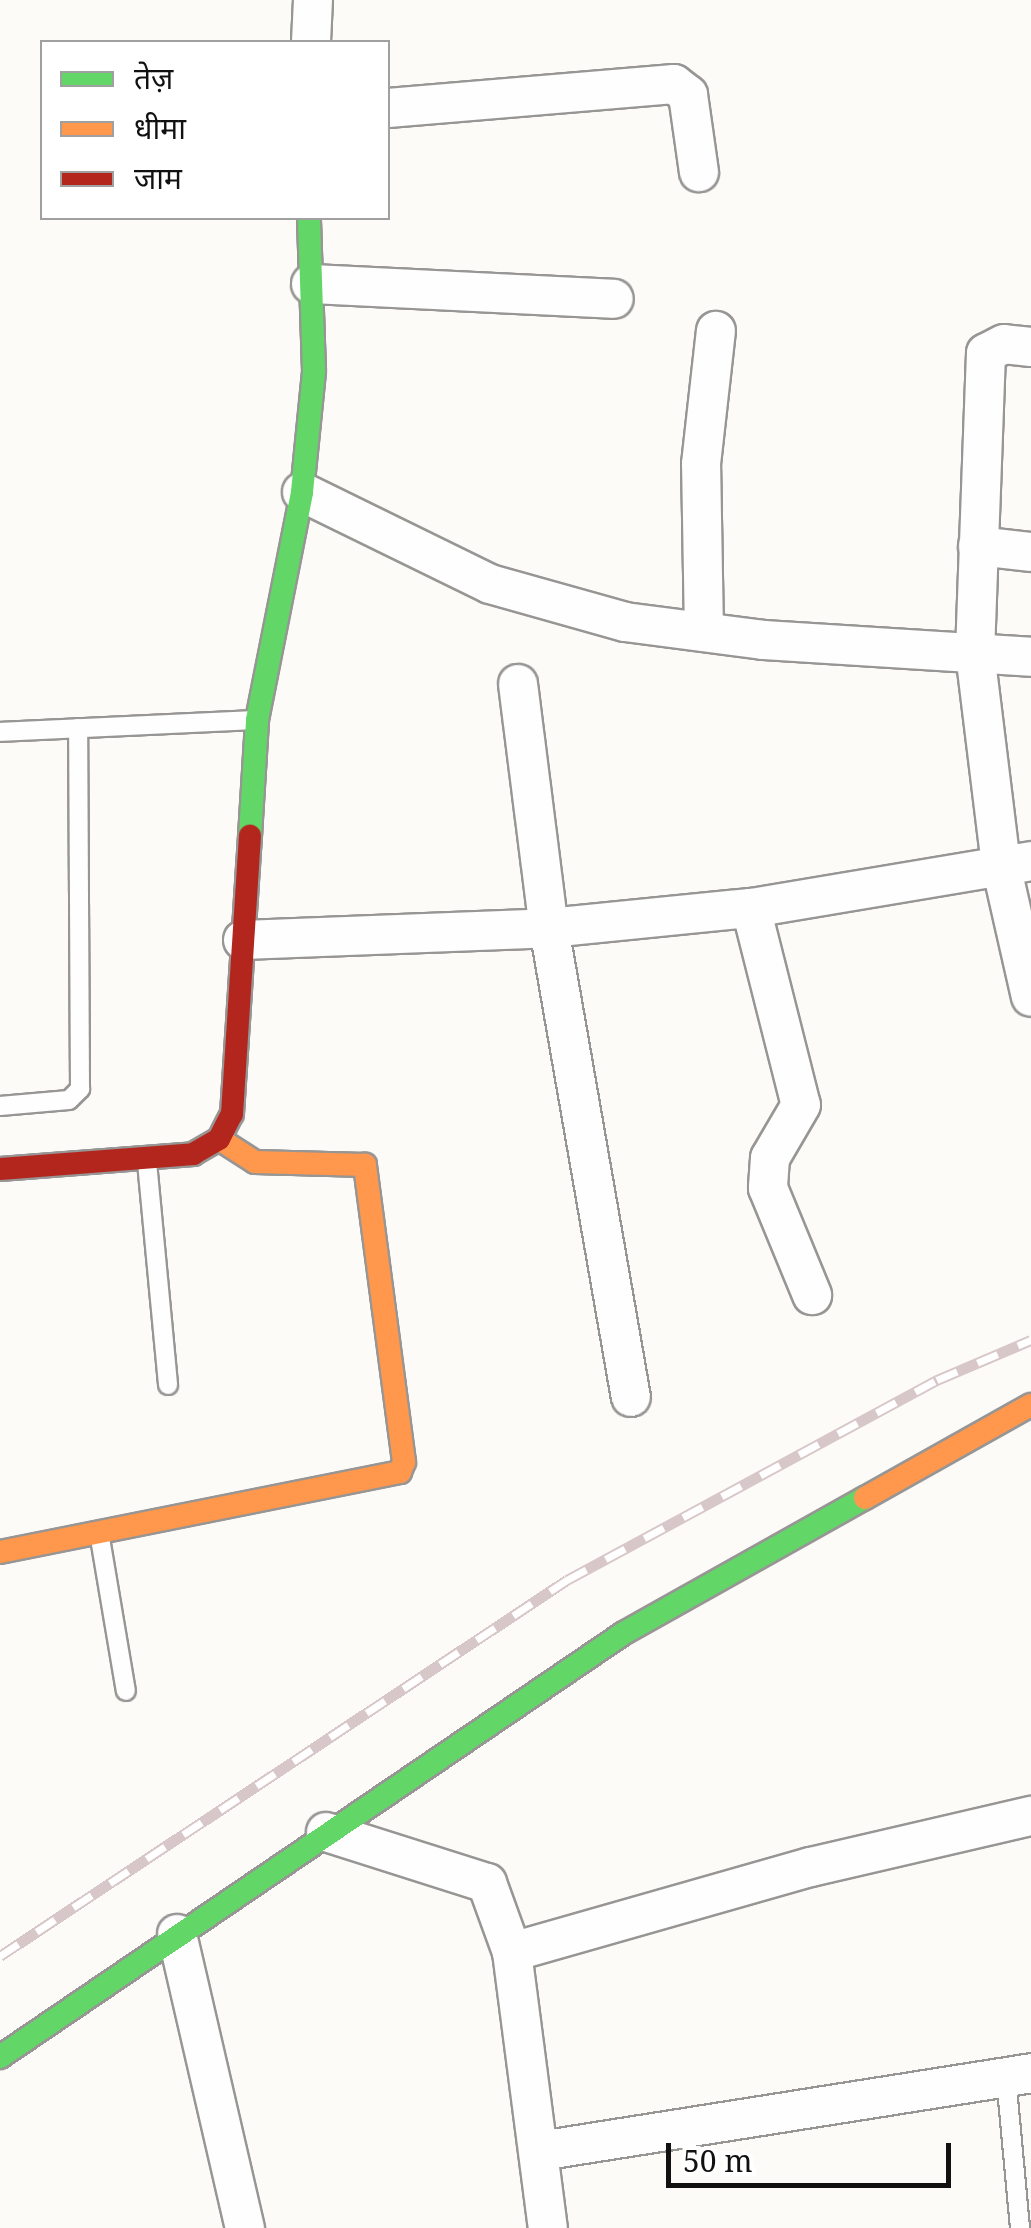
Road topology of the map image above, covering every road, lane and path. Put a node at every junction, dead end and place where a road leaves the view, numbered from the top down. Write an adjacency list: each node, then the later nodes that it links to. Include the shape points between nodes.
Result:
1 (314, 0): 2 (street)
2 (311, 40)
3 (390, 108): 4 (street, via 674,84 688,94)
4 (699, 172)
5 (309, 220): 6 (street)
6 (310, 284): 7 (street); 10 (street, via 314,372)
7 (614, 300)
8 (716, 331): 13 (street, via 701,464)
9 (1031, 347): 11 (street, via 1004,344 986,353)
10 (302, 492): 13 (street, via 490,584 626,622); 17 (street)
11 (978, 546): 12 (street); 14 (street)
12 (1031, 552)
13 (704, 632): 14 (street)
14 (975, 653): 15 (street); 20 (street)
15 (1031, 658)
16 (518, 684): 22 (street)
17 (257, 720): 18 (lane); 23 (street)
18 (78, 728): 19 (lane); 25 (lane, via 80,1089 69,1100)
19 (0, 732)
20 (1016, 863): 21 (street); 24 (street)
21 (751, 908): 22 (street); 29 (street, via 800,1105 770,1158 768,1188)
22 (549, 928): 23 (street); 31 (street)
23 (243, 940): 26 (street, via 232,1114)
24 (1031, 997)
25 (0, 1106)
26 (219, 1139): 27 (street, via 194,1154); 33 (street, via 255,1162 365,1165 404,1462 392,1478)
27 (147, 1158): 28 (street); 30 (lane)
28 (0, 1169)
29 (812, 1295)
30 (168, 1385)
31 (631, 1397)
32 (1031, 1405): 37 (street, via 624,1633)
33 (100, 1534): 34 (street); 35 (lane)
34 (0, 1552)
35 (126, 1691)
36 (1031, 1816): 39 (street, via 811,1867)
37 (326, 1832): 38 (street); 39 (street, via 487,1883)
38 (177, 1934): 40 (street); 43 (street)
39 (512, 1952): 42 (street)
40 (0, 2057)
41 (1018, 2075): 42 (street); 45 (lane)
42 (540, 2151): 44 (street)
43 (244, 2228)
44 (548, 2228)
45 (1020, 2228)

